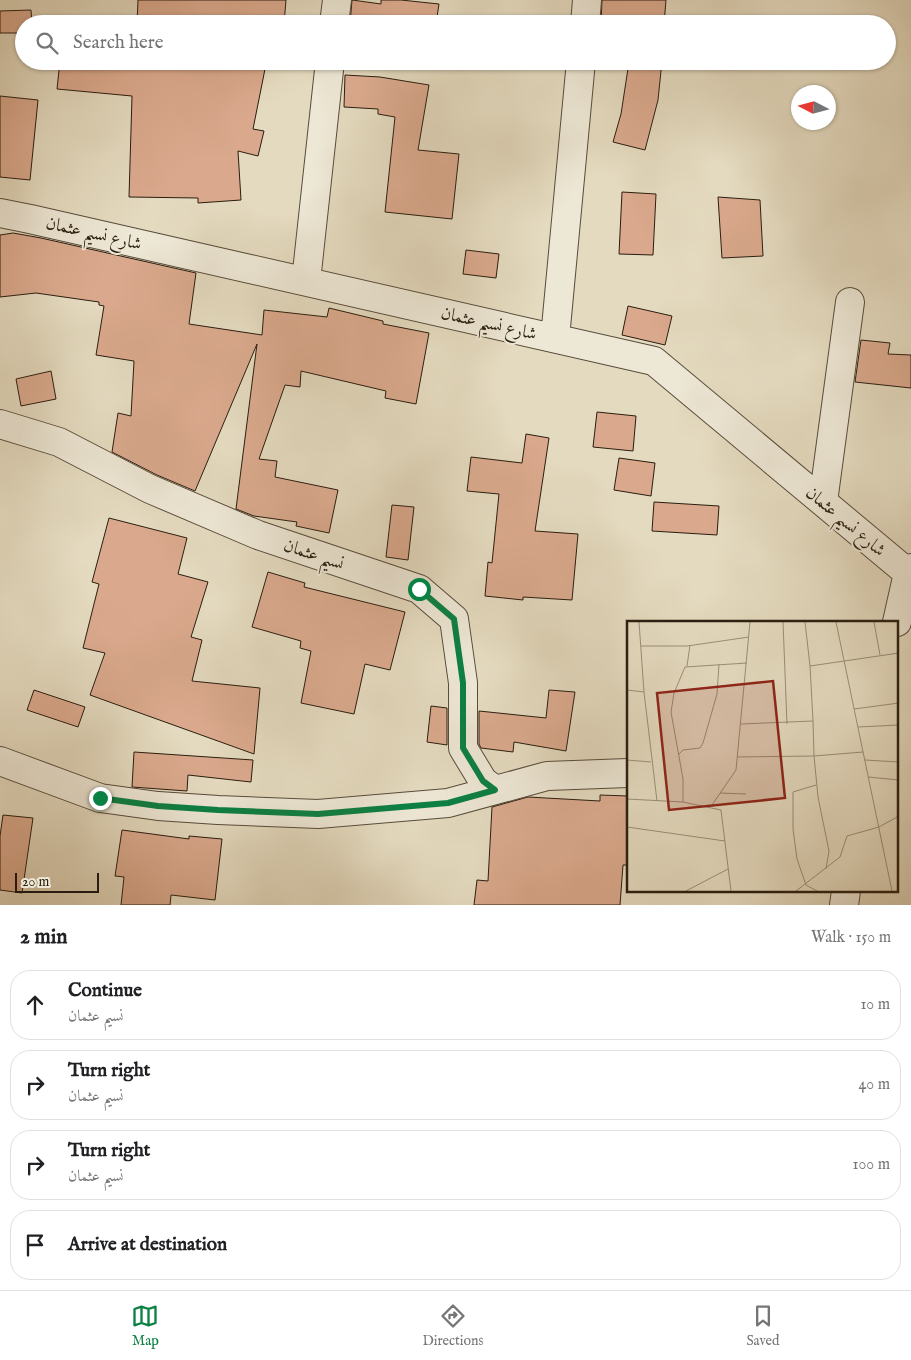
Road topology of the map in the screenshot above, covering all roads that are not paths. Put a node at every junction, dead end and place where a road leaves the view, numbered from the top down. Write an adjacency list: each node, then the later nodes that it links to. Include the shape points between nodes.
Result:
1 (337, 0): 3 (street)
2 (587, 0): 4 (street)
3 (335, 15)
4 (585, 15)
5 (329, 70): 8 (street)
6 (580, 70): 10 (street)
7 (0, 213): 8 (street, شارع نسيم عثمان)
8 (306, 281): 10 (street, شارع نسيم عثمان)
9 (850, 302): 12 (street)
10 (555, 338): 12 (street, شارع نسيم عثمان, via 654,361)
11 (0, 424): 17 (street, نسيم عثمان, via 59,442 150,489 258,535 419,589 454,619 463,683 463,748 483,781)
12 (823, 502): 13 (street, شارع نسيم عثمان)
13 (909, 570): 14 (street)
14 (897, 621)
15 (0, 761): 17 (street, via 100,798 218,810 318,814 448,803)
16 (627, 772): 17 (street, via 547,776)
17 (495, 790)
18 (846, 892): 19 (street)
19 (844, 905)

